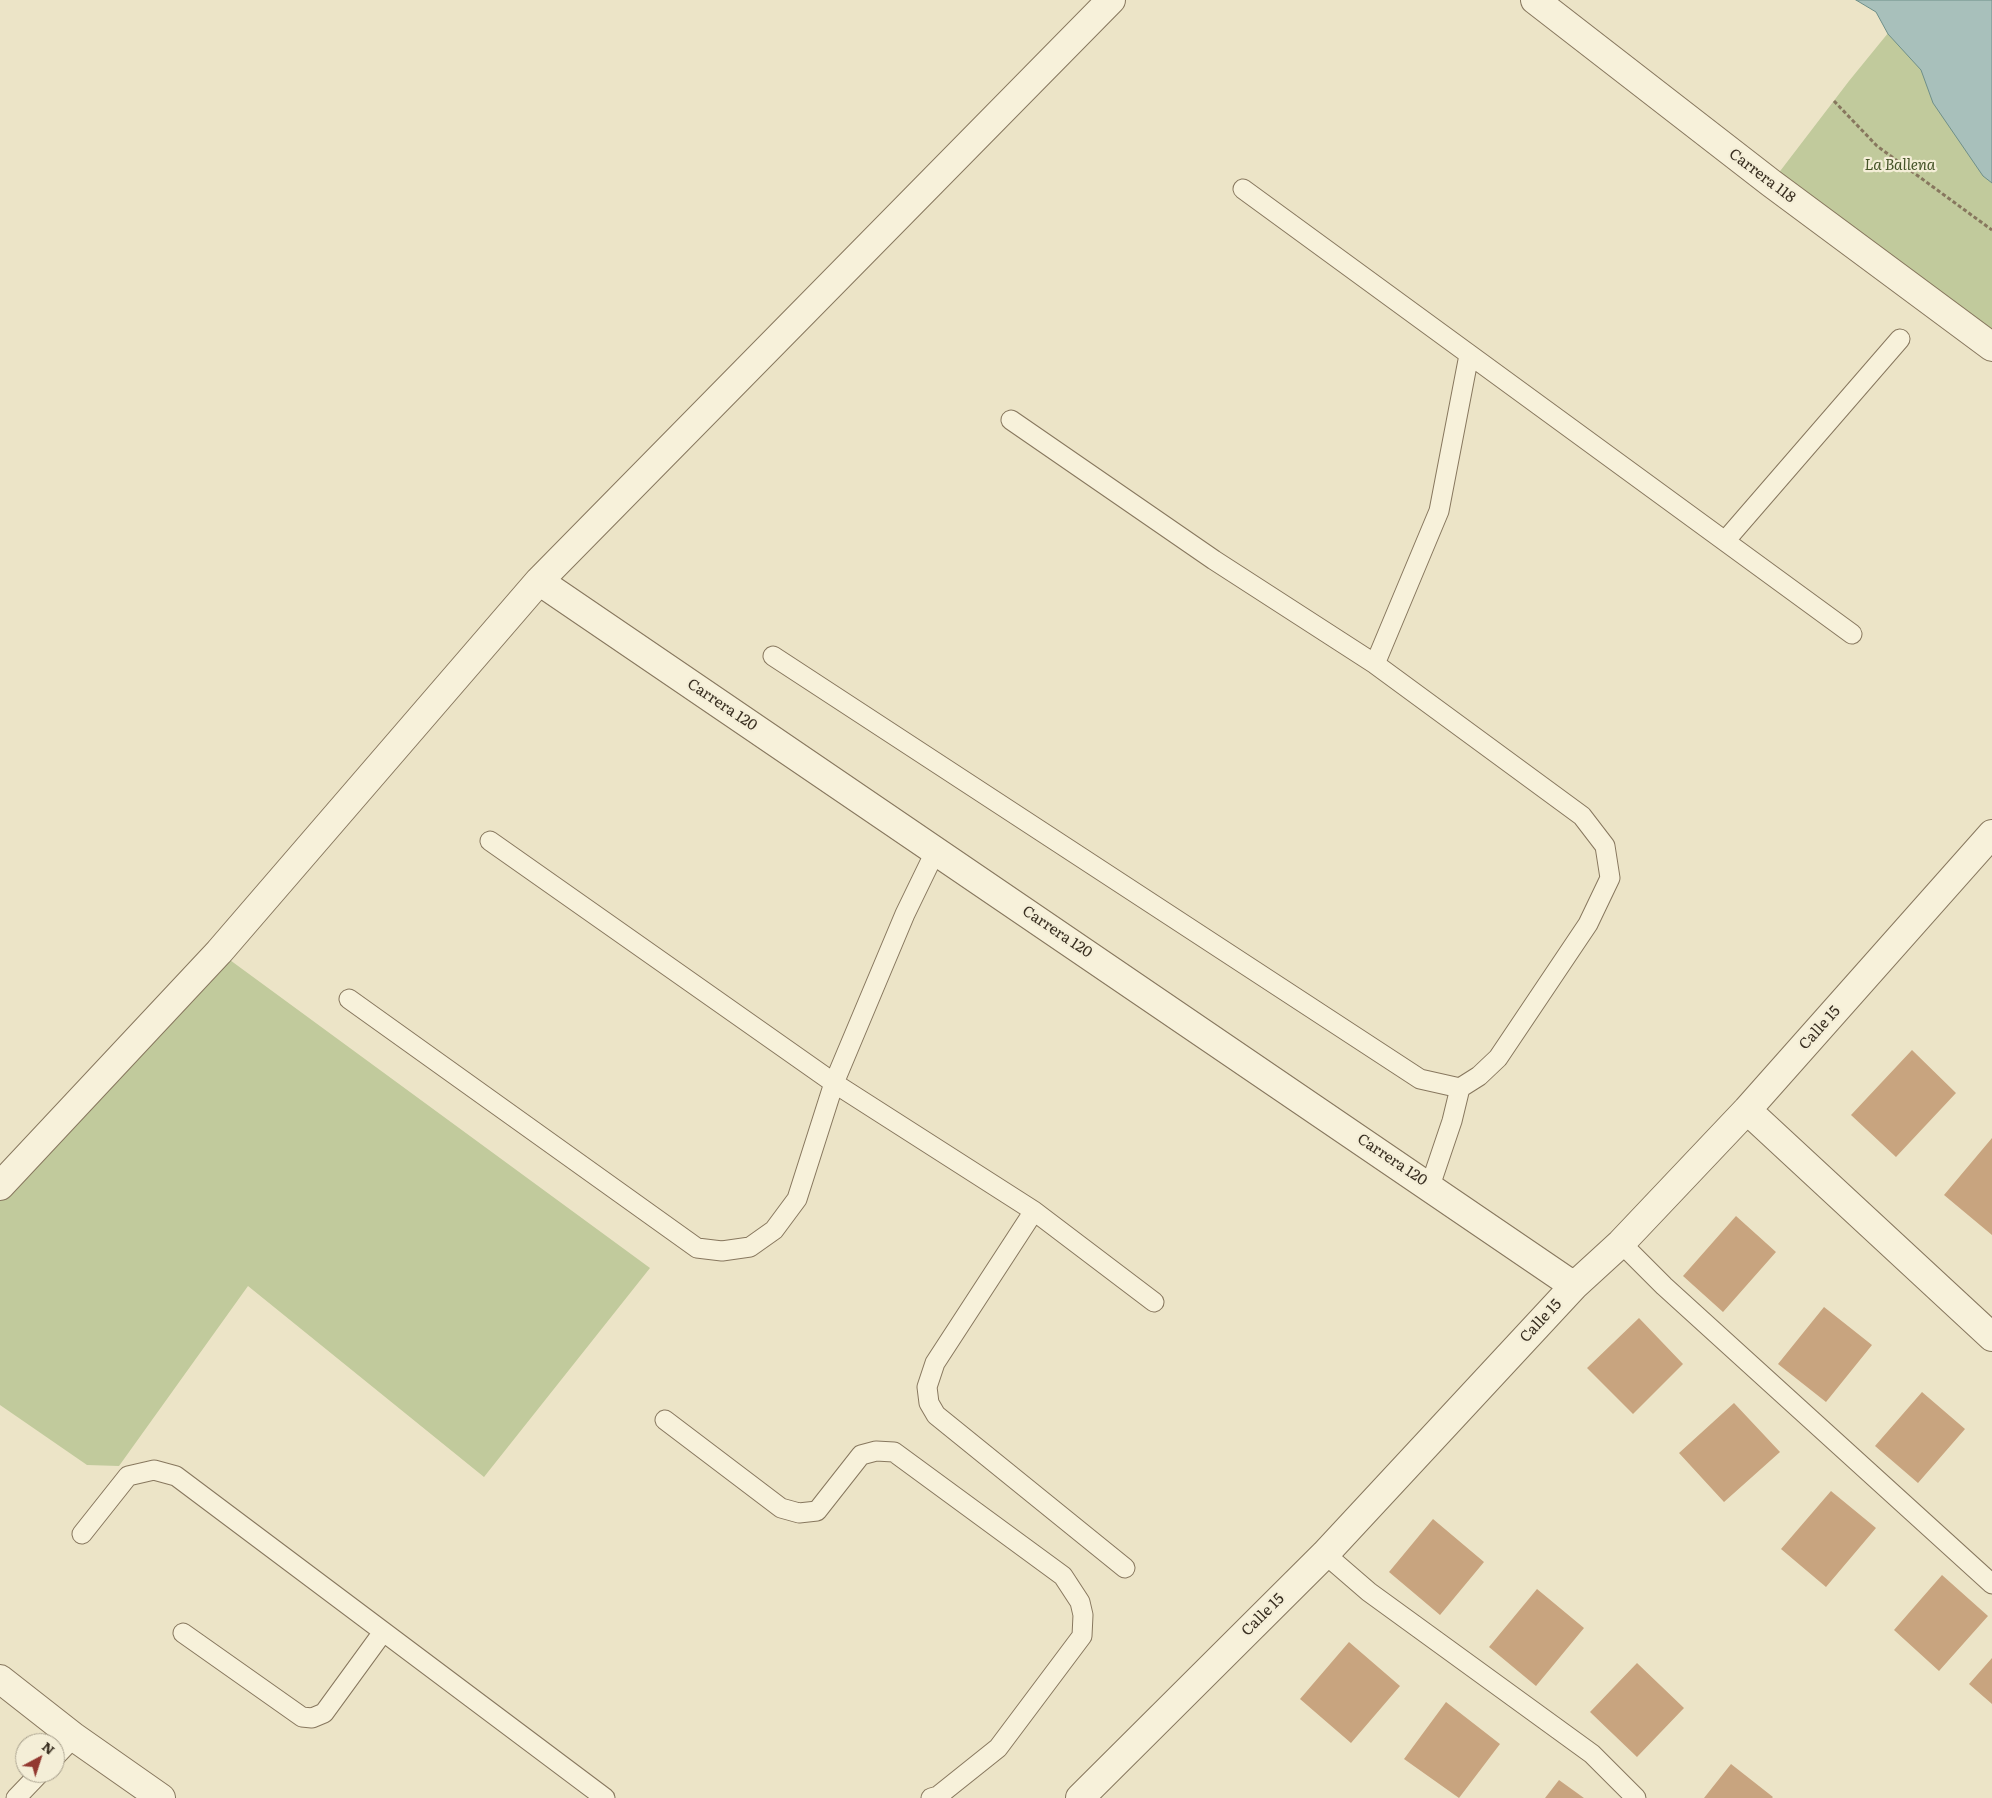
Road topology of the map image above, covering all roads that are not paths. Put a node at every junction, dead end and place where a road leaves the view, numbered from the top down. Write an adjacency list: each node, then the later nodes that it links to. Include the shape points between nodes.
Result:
1 (1110, 0): 9 (street)
2 (1535, 0): 5 (street, Carrera 118, via 1771,183)
3 (1243, 189): 6 (lane)
4 (1900, 339): 8 (lane)
5 (1992, 347)
6 (1469, 354): 8 (lane); 12 (lane, via 1439,511)
7 (1011, 420): 12 (lane, via 1214,560)
8 (1726, 541): 10 (lane)
9 (539, 581): 15 (street, Carrera 120); 20 (street, via 219,952)
10 (1852, 634)
11 (773, 656): 18 (lane, via 1420,1079)
12 (1375, 664): 18 (lane, via 1582,816 1605,846 1610,878 1588,924 1498,1058)
13 (1992, 834): 19 (street, Calle 15)
14 (490, 840): 17 (lane)
15 (936, 850): 17 (lane); 21 (street, Carrera 120)
16 (349, 999): 17 (lane, via 697,1248 750,1247 774,1230 797,1199)
17 (834, 1083): 22 (lane)
18 (1460, 1088): 21 (lane)
19 (1747, 1110): 23 (street, Calle 15); 26 (street)
20 (0, 1186)
21 (1430, 1186): 24 (street, Carrera 120)
22 (1034, 1211): 25 (lane); 30 (lane, via 934,1363 928,1403 936,1415)
23 (1621, 1243): 24 (street, Calle 15); 31 (lane, via 1664,1286)
24 (1574, 1286): 29 (street, Calle 15)
25 (1154, 1302)
26 (1992, 1337)
27 (664, 1420): 38 (lane, via 781,1508 799,1513 817,1511 862,1455 876,1451 894,1452 1063,1576 1080,1602 1082,1636 998,1748)
28 (82, 1534): 32 (lane, via 128,1476 154,1470 176,1476)
29 (1324, 1554): 42 (street, Calle 15); 43 (lane, via 1369,1592 1592,1754)
30 (1125, 1568)
31 (1992, 1584)
32 (383, 1632): 33 (lane, via 324,1713 312,1718 302,1716); 41 (lane)
33 (183, 1634)
34 (0, 1679): 35 (street)
35 (74, 1737): 36 (lane); 40 (street)
36 (65, 1746)
37 (30, 1783): 39 (lane)
38 (936, 1797)
39 (16, 1798)
40 (161, 1798)
41 (605, 1798)
42 (1080, 1798)
43 (1636, 1798)

